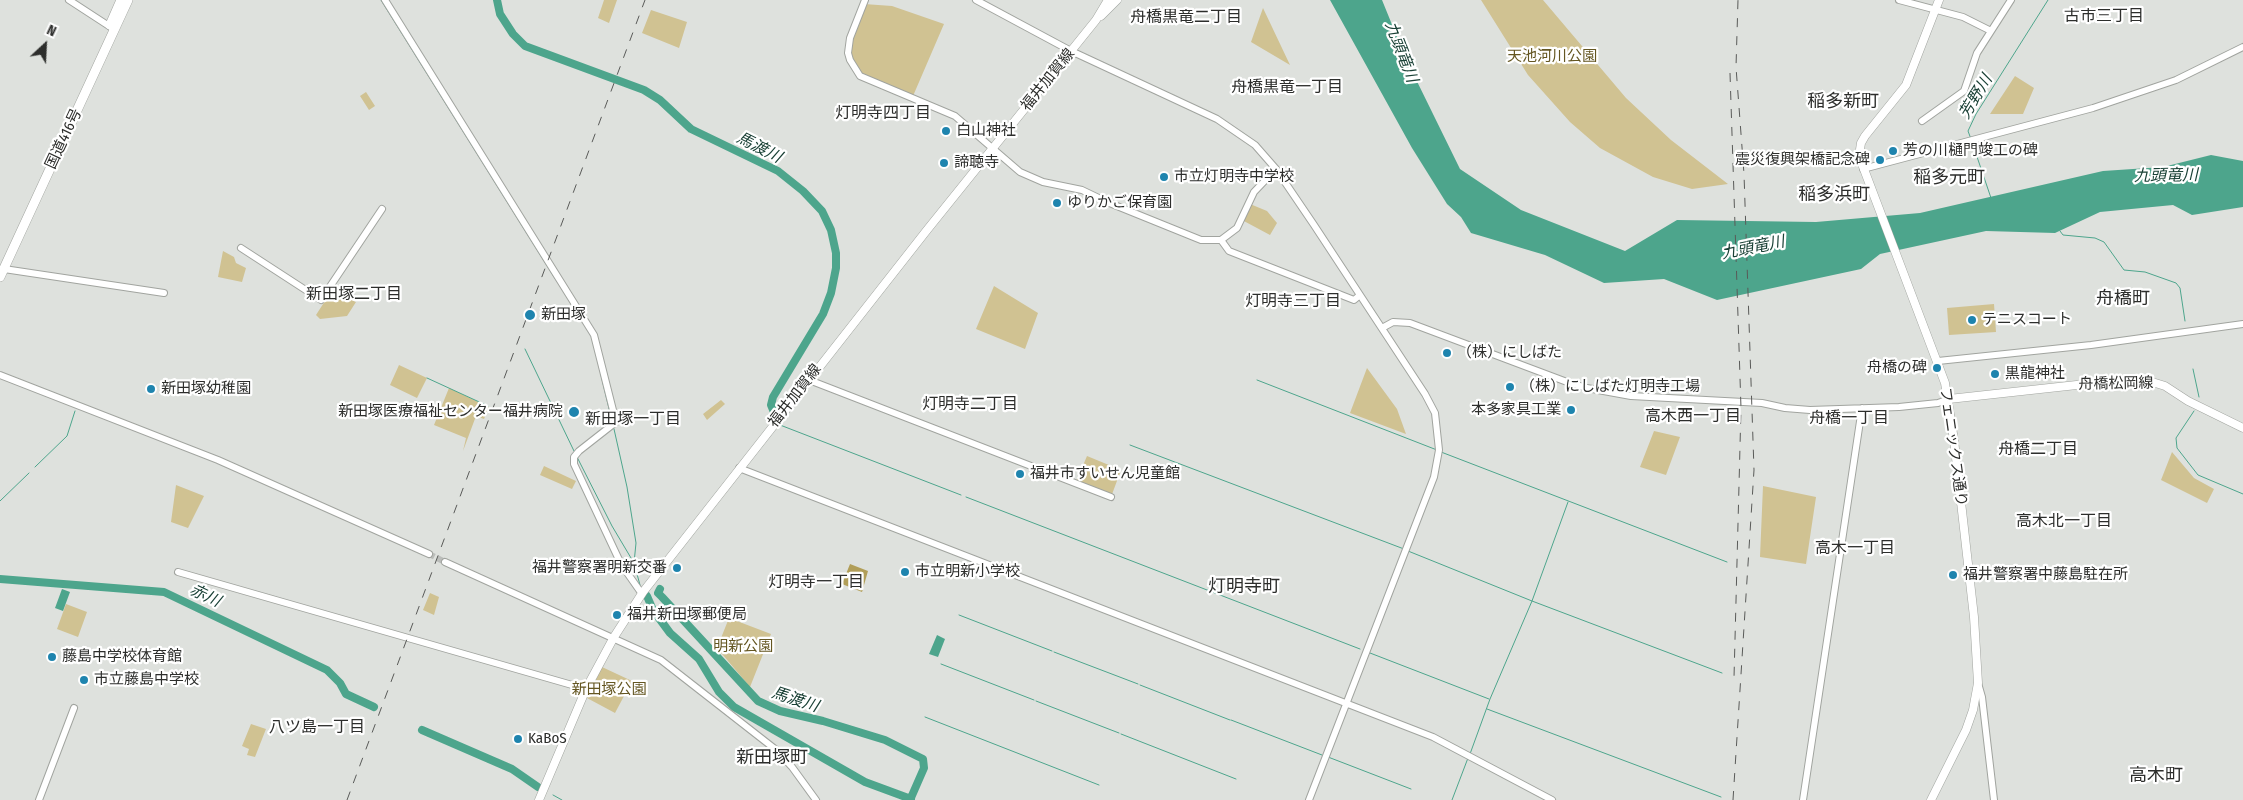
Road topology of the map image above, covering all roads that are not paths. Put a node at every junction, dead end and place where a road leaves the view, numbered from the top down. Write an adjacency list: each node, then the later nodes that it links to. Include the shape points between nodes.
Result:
1 (69, 0): 14 (street)
2 (121, 0): 14 (highway, 国道416号)
3 (128, 0): 14 (highway, 国道416号)
4 (385, 0): 41 (street, via 591,330 616,422 574,457 574,464 621,564)
5 (865, 0): 19 (street, via 850,38 848,53 860,76 955,116)
6 (976, 0): 17 (street)
7 (1108, 0): 13 (main road, 福井加賀線)
8 (1117, 0): 13 (main road, 福井加賀線)
9 (1899, 0): 12 (street)
10 (1939, 0): 12 (main road, フェニックス通り)
11 (2011, 0): 15 (street)
12 (1935, 10): 15 (street, via 1963,17); 21 (main road, フェニックス通り, via 1906,85 1861,143 1859,156)
13 (1096, 20): 17 (main road, 福井加賀線)
14 (112, 28): 25 (highway, 国道416号)
15 (1991, 31): 18 (street, via 1977,53 1964,91)
16 (2243, 47): 21 (street, via 2176,80 2093,108)
17 (1072, 51): 19 (main road, 福井加賀線); 20 (street, via 1217,119 1255,144)
18 (1922, 121)
19 (991, 149): 23 (street, via 1033,179 1082,190 1201,240); 32 (main road, 福井加賀線)
20 (1276, 169): 23 (street, via 1254,192 1237,228); 27 (street)
21 (1864, 171): 30 (main road, フェニックス通り)
22 (382, 208): 24 (street, via 321,300)
23 (1221, 240): 27 (street, via 1228,251 1354,300)
24 (241, 248)
25 (1, 270): 26 (street)
26 (164, 293)
27 (1360, 295): 29 (street)
28 (2243, 324): 30 (street, via 2091,345)
29 (1382, 328): 34 (street, via 1394,322 1410,323 1567,382 1609,393 1762,403 1796,410); 45 (street, via 1435,413 1439,462)
30 (1938, 359): 33 (main road, フェニックス通り)
31 (0, 375): 38 (street, via 218,460)
32 (809, 380): 36 (main road, 福井加賀線); 37 (street)
33 (1949, 399): 34 (street, via 1938,403); 35 (main road, 舟橋松岡線, via 2104,382 2149,381 2165,386); 43 (main road, フェニックス通り, via 1974,617)
34 (1862, 408): 52 (street)
35 (2243, 428)
36 (740, 468): 41 (main road, 福井加賀線); 45 (street)
37 (1111, 497)
38 (429, 554)
39 (446, 562): 42 (street)
40 (178, 572): 44 (street)
41 (643, 592): 42 (main road, 福井加賀線)
42 (614, 637): 44 (main road, 福井加賀線); 49 (street, via 653,655 688,678 775,749)
43 (1978, 683): 53 (main road, フェニックス通り, via 1968,727); 54 (street)
44 (586, 689): 48 (main road, 福井加賀線)
45 (1346, 704): 50 (street); 51 (street, via 1433,737)
46 (74, 708): 47 (street)
47 (39, 800)
48 (539, 800)
49 (816, 800)
50 (1309, 800)
51 (1552, 800)
52 (1803, 800)
53 (1931, 800)
54 (1994, 800)

